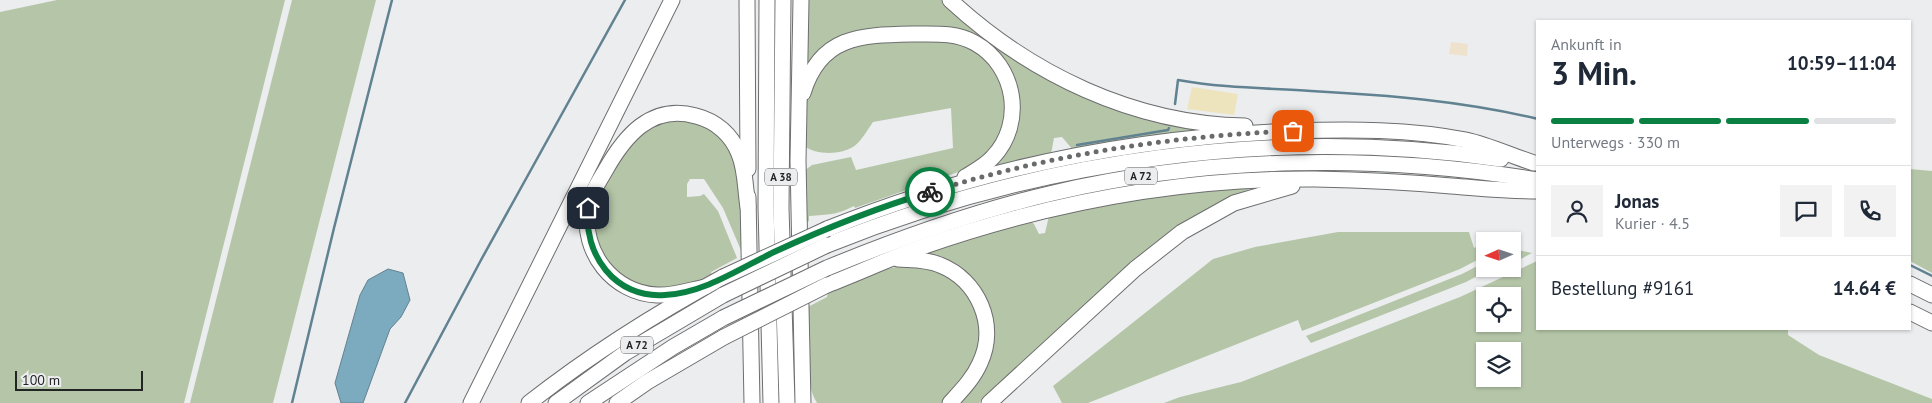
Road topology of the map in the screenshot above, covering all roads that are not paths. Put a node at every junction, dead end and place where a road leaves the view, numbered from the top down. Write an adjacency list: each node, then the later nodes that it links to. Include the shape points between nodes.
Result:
1 (672, 0): 23 (highway)
2 (748, 0): 14 (highway)
3 (767, 0): 30 (highway, A 38, via 766,207)
4 (783, 0): 31 (highway, A 38, via 781,208)
5 (801, 0): 7 (highway)
6 (950, 0): 8 (highway, via 985,31 1027,60 1072,84 1118,102 1191,121 1294,127)
7 (799, 107): 12 (highway, via 807,79 816,64 830,50 846,41 866,36 938,34 974,42 996,60 1005,75 1012,102 1011,122 1005,140 993,157); 21 (highway)
8 (1311, 131): 9 (highway, via 1395,132 1447,137 1469,141); 12 (highway, via 1241,133 1121,147 1023,166)
9 (1536, 164): 25 (highway, A 72, bridge, via 1426,150 1264,148 1166,157 1052,176 958,199 827,245 723,295 625,353)
10 (1313, 179): 13 (highway, via 1384,180); 15 (highway, via 1189,186 1090,201 1038,212); 35 (highway, via 1234,203 1182,232 1135,269)
11 (1536, 180): 26 (highway, A 72, bridge, via 1468,170 1369,164 1258,164 1104,182 1007,204 827,268 723,318)
12 (954, 184): 17 (highway, bridge, via 827,229)
13 (1536, 191)
14 (748, 207): 17 (highway, via 742,163 730,138 709,121 683,113 656,117 633,131 596,186 588,208 588,236 594,254 611,277 627,288 655,295); 29 (highway)
15 (891, 259): 22 (highway, bridge, via 827,286 724,337); 34 (highway, via 930,262 947,268 969,285 983,309 987,336 984,354 972,378)
16 (1911, 284): 18 (highway)
17 (705, 287): 24 (highway, via 629,331)
18 (1932, 295)
19 (1911, 312): 20 (highway)
20 (1932, 323)
21 (802, 369): 32 (highway); 33 (highway)
22 (647, 382): 27 (highway); 28 (highway)
23 (471, 403)
24 (529, 403)
25 (556, 403)
26 (588, 403)
27 (617, 403)
28 (627, 403)
29 (752, 403)
30 (771, 403)
31 (787, 403)
32 (803, 403)
33 (812, 403)
34 (950, 403)
35 (989, 403)

